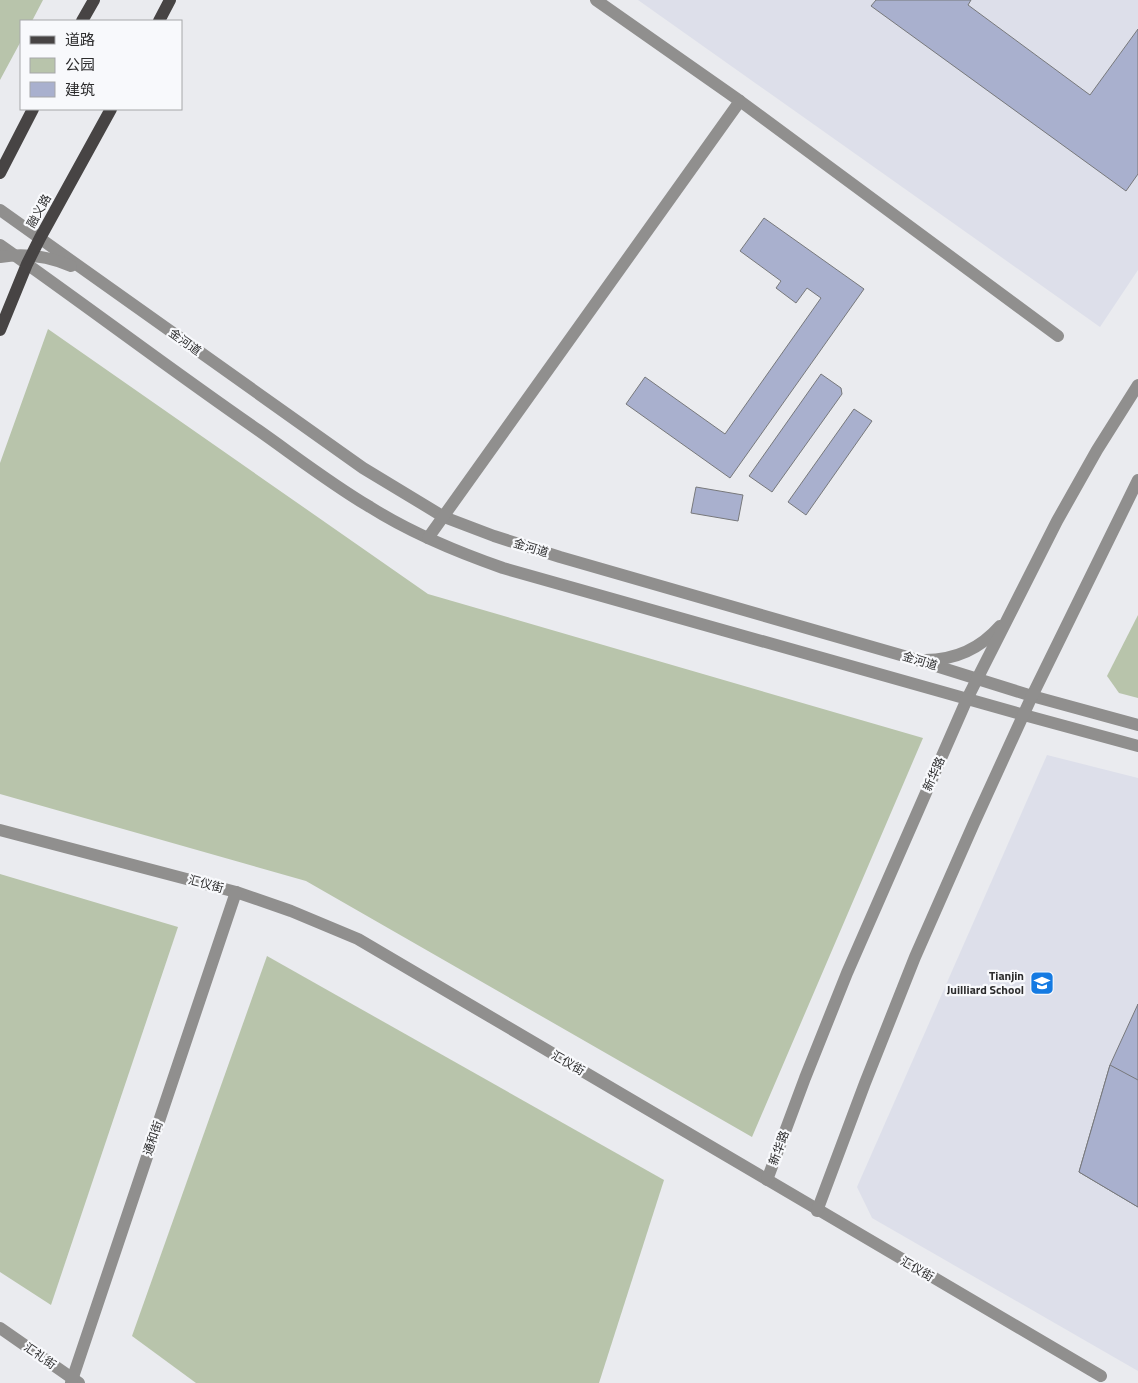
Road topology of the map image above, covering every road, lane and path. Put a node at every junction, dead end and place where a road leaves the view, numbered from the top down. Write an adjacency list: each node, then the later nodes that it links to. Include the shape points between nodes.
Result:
1 (94, 0): 4 (main road)
2 (170, 0): 5 (main road)
3 (596, 0): 6 (street)
4 (83, 20)
5 (160, 20)
6 (740, 101): 18 (street); 21 (street)
7 (32, 110): 9 (main road)
8 (110, 110): 11 (main road, 融义路)
9 (0, 173)
10 (0, 210): 11 (street, 金河道)
11 (40, 238): 15 (main road, 融义路); 16 (street, 金河道)
12 (0, 245): 13 (street, 金河道)
13 (15, 255): 14 (street); 15 (street, 金河道)
14 (0, 258)
15 (29, 260): 16 (street, via 65,263); 17 (main road, 融义路); 22 (street, 金河道, via 218,403 370,508)
16 (96, 278): 21 (street, 金河道, via 363,468)
17 (0, 330)
18 (1058, 336)
19 (1138, 385): 23 (street, 新华路, via 1097,450)
20 (1138, 480): 26 (street)
21 (444, 517): 22 (street); 24 (street, 金河道, via 551,555)
22 (428, 538): 27 (street, 金河道, via 503,568)
23 (1014, 608): 24 (street, via 986,640 963,654 945,659); 25 (street, 新华路)
24 (904, 656): 25 (street, 金河道)
25 (977, 679): 26 (street, 金河道); 27 (street, 新华路)
26 (1032, 696): 28 (street); 29 (street, 金河道)
27 (967, 699): 28 (street, 金河道); 33 (street, 新华路, via 847,973)
28 (1024, 715): 30 (street, 金河道); 34 (street, via 915,957)
29 (1138, 725)
30 (1138, 746)
31 (0, 830): 32 (street, 汇仪街)
32 (236, 892): 33 (street, 汇仪街, via 358,939); 37 (street, 通和街)
33 (767, 1180): 34 (street, 汇仪街)
34 (817, 1211): 36 (street, 汇仪街)
35 (0, 1328): 37 (street, 汇礼街)
36 (1101, 1376)
37 (74, 1381)

